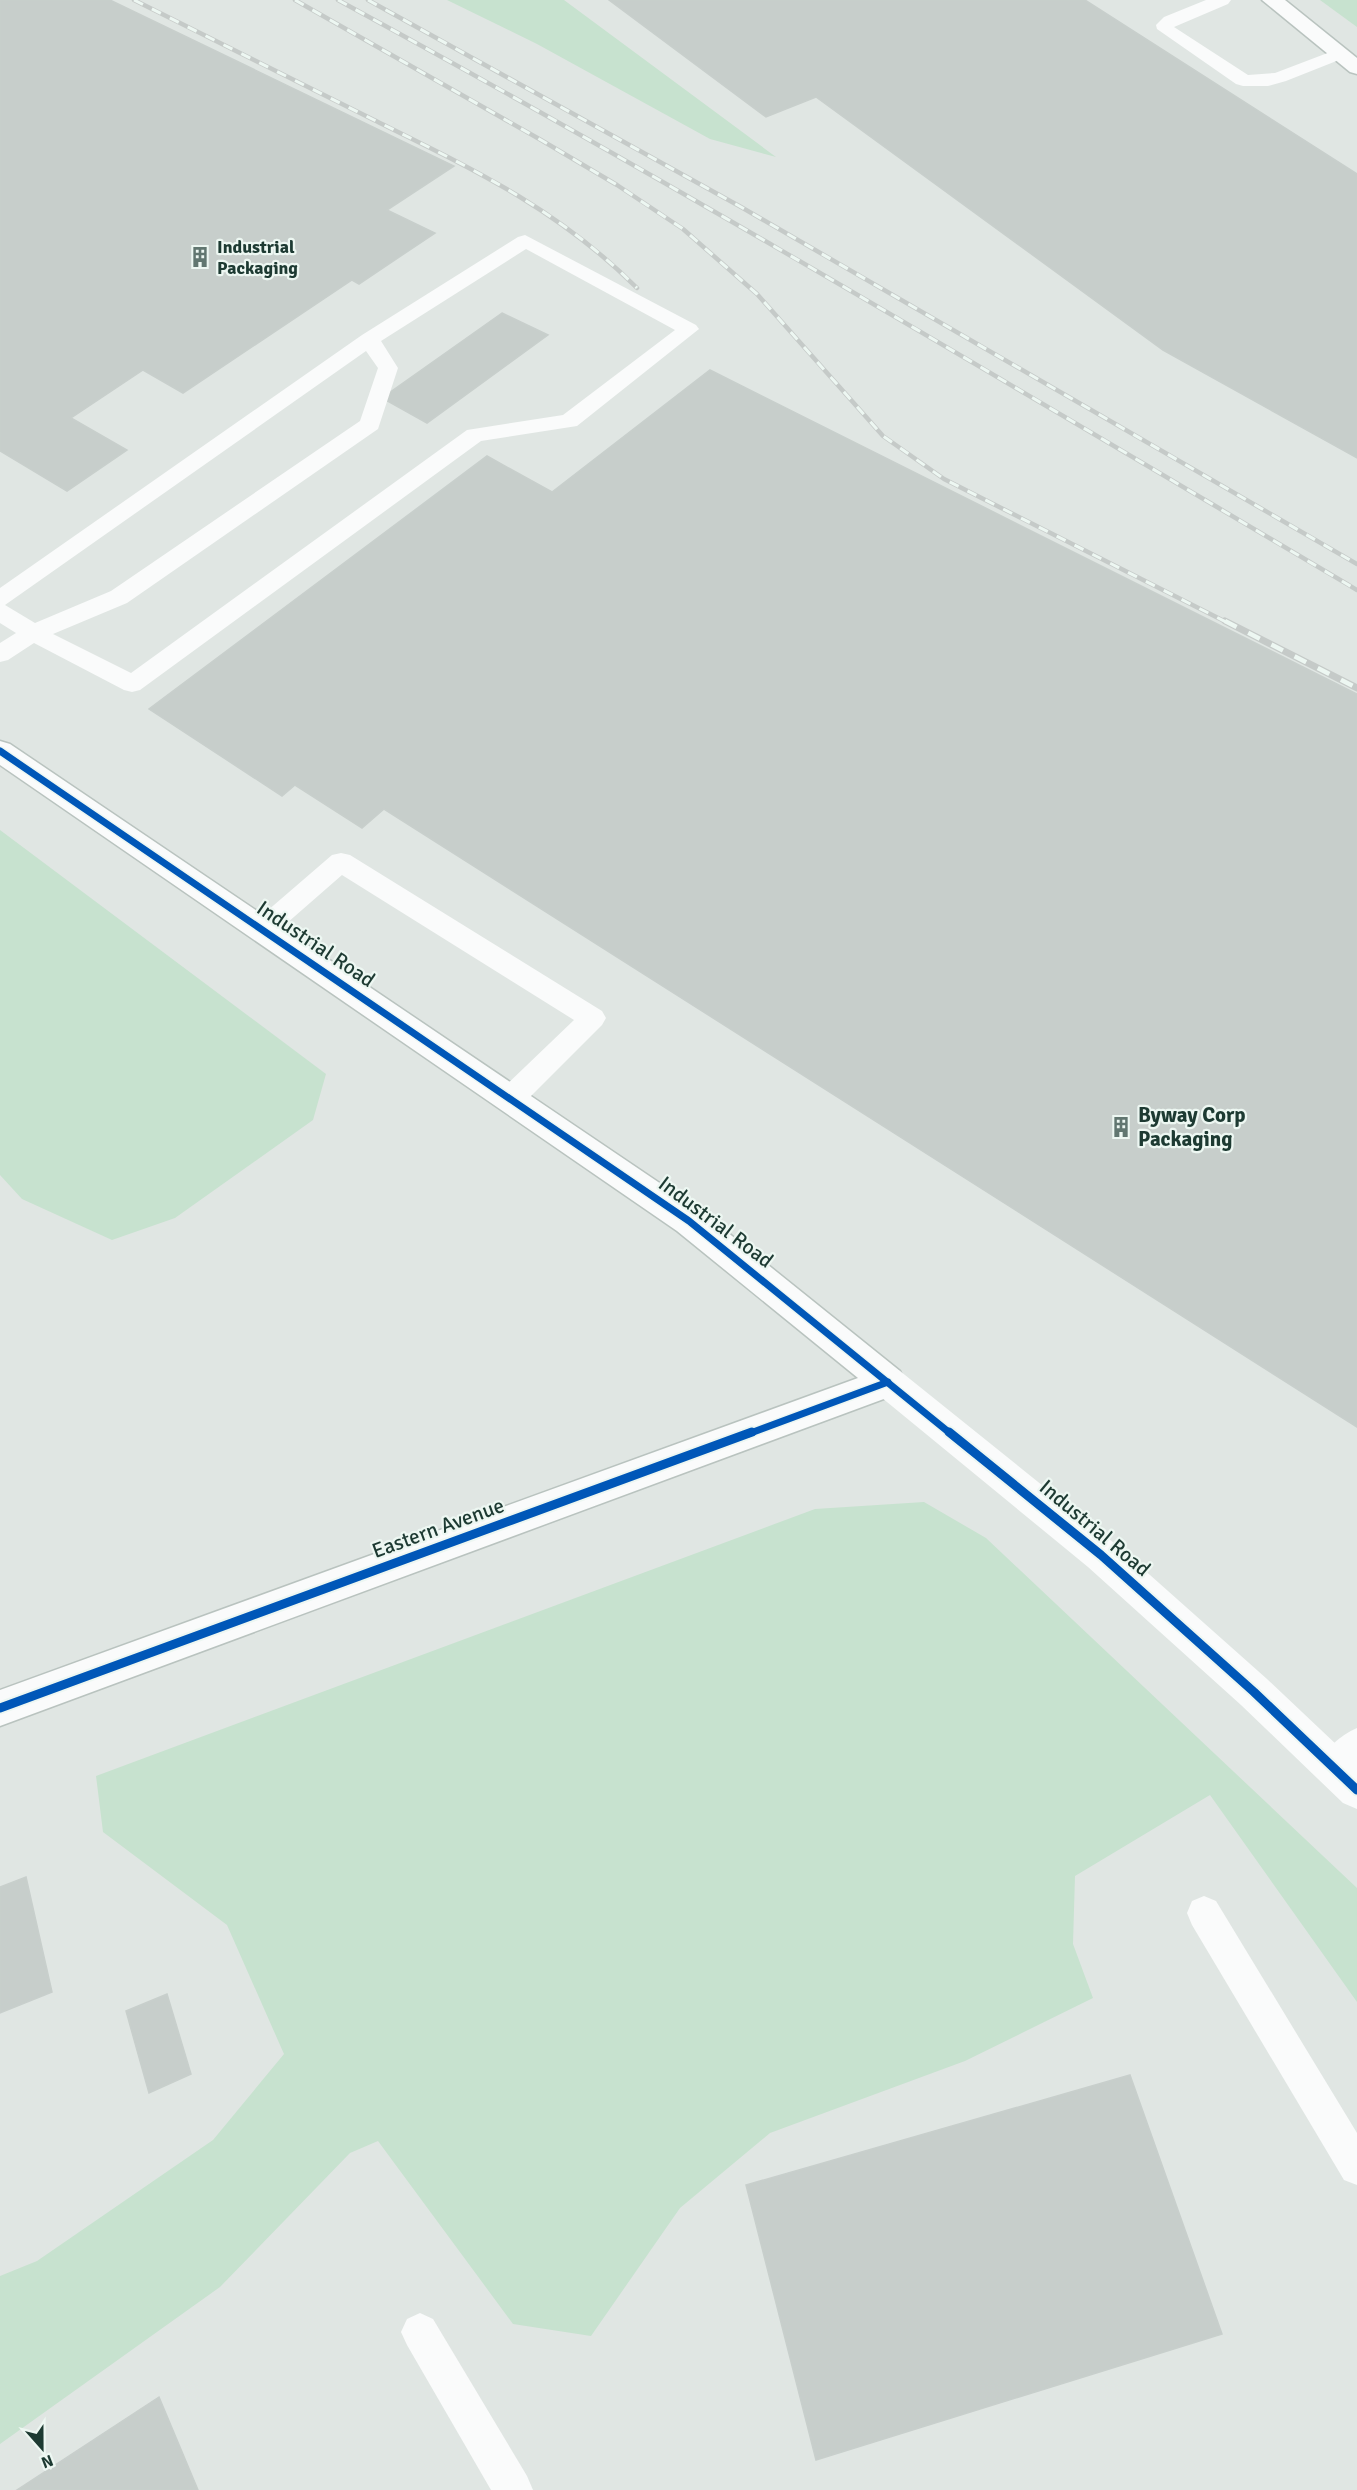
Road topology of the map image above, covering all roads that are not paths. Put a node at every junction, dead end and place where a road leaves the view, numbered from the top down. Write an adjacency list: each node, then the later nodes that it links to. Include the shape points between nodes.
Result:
1 (1222, 0): 3 (lane, via 1170,21 1166,29 1243,80 1270,81)
2 (1272, 0): 3 (street)
3 (1338, 54): 4 (street)
4 (1357, 68)
5 (369, 339): 6 (lane); 8 (lane, via 388,368 370,424 118,597); 8 (lane, via 525,241 688,329 569,421 475,435 132,684)
6 (0, 599)
7 (0, 612): 8 (lane)
8 (33, 633): 9 (lane)
9 (0, 654)
10 (0, 751): 11 (street, Industrial Road)
11 (262, 930): 12 (street, Industrial Road); 12 (lane, via 341,862 593,1018)
12 (510, 1099): 13 (street, Industrial Road, via 689,1221)
13 (888, 1382): 14 (street, Eastern Avenue); 15 (street, Industrial Road, via 1101,1555 1237,1676)
14 (0, 1708)
15 (1349, 1767)
16 (1204, 1913): 17 (lane)
17 (1357, 2167)
18 (420, 2332): 19 (lane)
19 (513, 2490)

